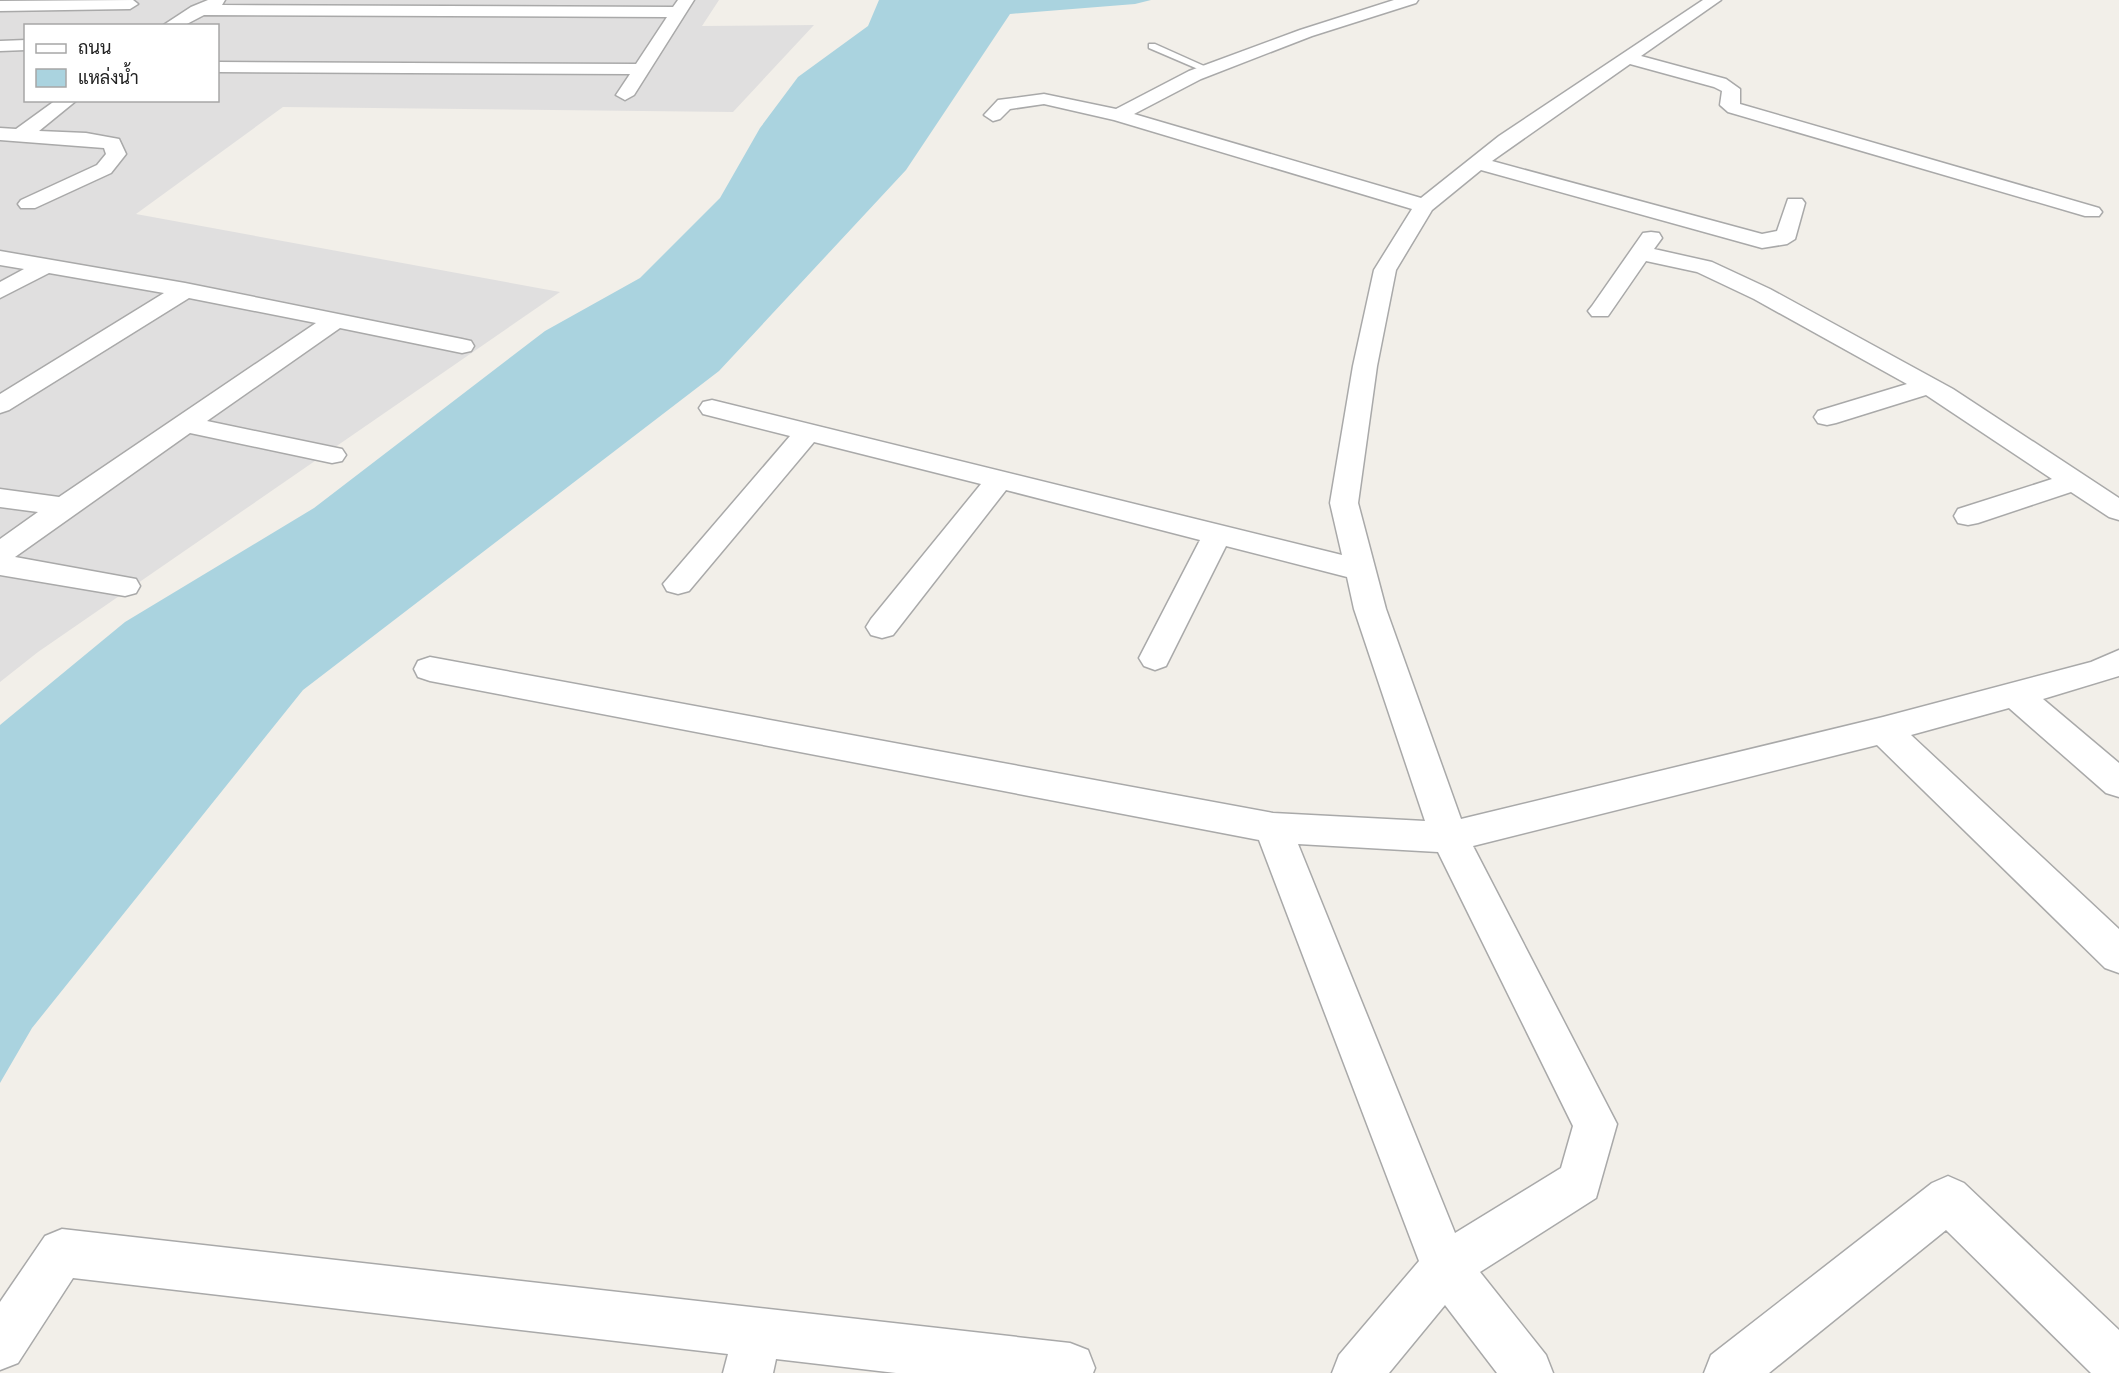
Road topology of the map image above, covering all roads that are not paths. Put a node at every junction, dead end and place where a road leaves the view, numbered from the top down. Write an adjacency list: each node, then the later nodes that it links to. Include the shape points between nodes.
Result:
1 (219, 0): 8 (street)
2 (1410, 0): 16 (street)
3 (1699, 2): 13 (street)
4 (57, 3): 5 (street); 6 (street)
5 (130, 4)
6 (0, 6)
7 (682, 6): 8 (street); 15 (street)
8 (197, 10): 9 (street)
9 (173, 24)
10 (24, 45): 11 (street)
11 (0, 46)
12 (1152, 46): 16 (lane)
13 (1627, 58): 23 (street); 27 (street, via 1720,82 1731,89 1729,105 1734,108)
14 (219, 68): 15 (street)
15 (642, 69): 17 (street)
16 (1208, 70): 19 (street)
17 (625, 95)
18 (65, 102): 22 (street)
19 (1118, 114): 20 (street, via 1044,99 1004,104); 26 (street)
20 (993, 115)
21 (0, 134): 22 (street)
22 (22, 134): 25 (street, via 112,143 116,154 104,169)
23 (1476, 163): 24 (street, via 1762,240 1787,234); 26 (street)
24 (1795, 203)
25 (28, 204)
26 (1424, 206): 51 (street, via 1385,270 1365,366 1344,503)
27 (2092, 212)
28 (0, 258): 29 (street)
29 (47, 265): 30 (street); 31 (street)
30 (185, 290): 33 (street); 36 (street)
31 (0, 291)
32 (1600, 312): 35 (street, via 1646,245 1752,289)
33 (335, 321): 34 (street); 39 (street)
34 (462, 346)
35 (1928, 386): 38 (street); 43 (street)
36 (0, 405)
37 (712, 408): 40 (street)
38 (1827, 417)
39 (186, 424): 41 (street); 45 (street)
40 (808, 432): 42 (street); 52 (street)
41 (332, 455)
42 (999, 480): 48 (street); 54 (street)
43 (2075, 481): 46 (street); 47 (street)
44 (0, 498): 45 (street)
45 (64, 507): 49 (street)
46 (2119, 511)
47 (1968, 516)
48 (1217, 535): 51 (street); 55 (street)
49 (0, 554)
50 (0, 565): 53 (street)
51 (1360, 570): 62 (street)
52 (678, 584)
53 (125, 586)
54 (882, 627)
55 (1155, 658)
56 (2119, 663): 58 (street)
57 (430, 669): 61 (street)
58 (2014, 694): 59 (street); 60 (street)
59 (1883, 730): 62 (street); 63 (street)
60 (2119, 783)
61 (1273, 828): 62 (street); 64 (street)
62 (1449, 837): 64 (street, via 1595,1124 1580,1182)
63 (2119, 955)
64 (1444, 1267): 69 (street); 70 (street)
65 (0, 1345): 66 (street, via 62,1253)
66 (753, 1353): 68 (street)
67 (2119, 1365): 71 (street, via 1948,1199)
68 (1070, 1368)
69 (1357, 1373)
70 (1528, 1373)
71 (1730, 1373)

